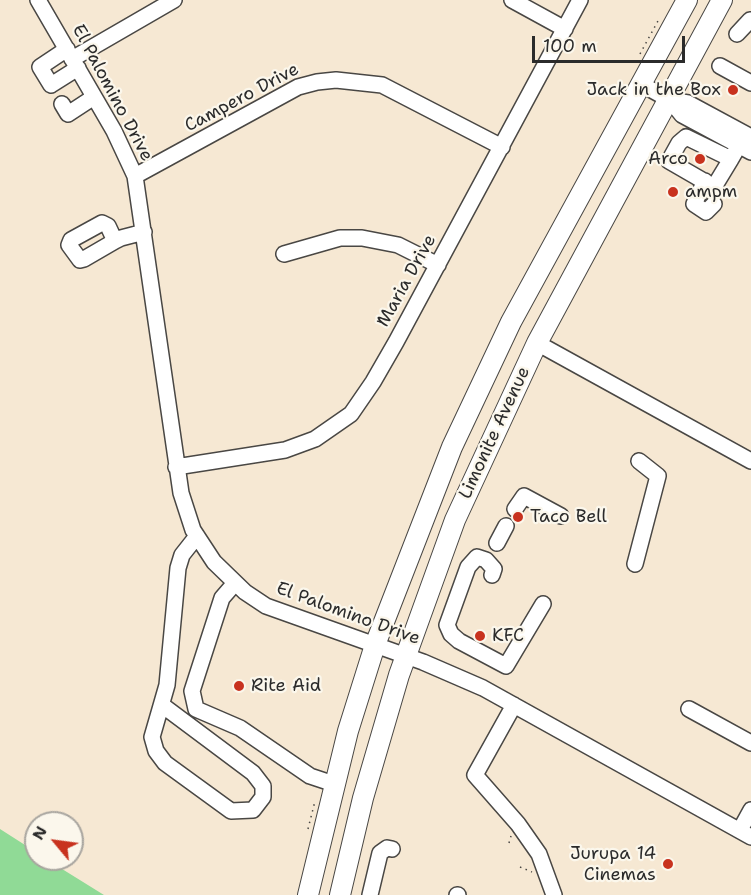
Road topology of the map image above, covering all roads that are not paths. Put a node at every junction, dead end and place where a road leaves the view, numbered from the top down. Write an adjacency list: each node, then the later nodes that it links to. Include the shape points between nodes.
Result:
1 (38, 0): 10 (street, El Palomino Drive)
2 (174, 0): 10 (street)
3 (512, 0): 8 (street)
4 (580, 0): 8 (street, Maria Drive)
5 (687, 0): 13 (main road, Limonite Avenue)
6 (722, 0): 16 (main road, Limonite Avenue)
7 (750, 20): 9 (street)
8 (565, 29): 20 (street, Maria Drive)
9 (737, 34)
10 (72, 59): 14 (street); 14 (street, via 40,67); 15 (street, El Palomino Drive)
11 (720, 66): 12 (street)
12 (751, 83)
13 (641, 84): 16 (street); 43 (main road, Limonite Avenue, via 483,377 422,518)
14 (56, 94): 15 (street, via 68,114)
15 (94, 96): 22 (street, El Palomino Drive)
16 (670, 100): 17 (street, via 682,115); 19 (street, via 688,103); 30 (main road, Limonite Avenue)
17 (703, 126): 18 (street); 19 (street)
18 (694, 140): 21 (street); 23 (street, via 686,137 669,161)
19 (747, 145): 21 (street)
20 (502, 147): 22 (street, Campero Drive, via 382,85 336,80 298,87); 29 (street, Maria Drive)
21 (729, 162): 23 (street, via 714,187); 24 (street)
22 (135, 176): 26 (street, El Palomino Drive)
23 (705, 182): 25 (street, via 694,204 706,212)
24 (724, 184)
25 (714, 204)
26 (144, 232): 27 (street); 33 (street, El Palomino Drive)
27 (115, 241)
28 (284, 254): 29 (street, via 340,238 362,238 398,245)
29 (438, 265): 33 (street, Maria Drive, via 363,398 334,428 285,450)
30 (537, 343): 32 (street); 44 (main road, Limonite Avenue, via 455,520)
31 (639, 461): 39 (street, via 658,476)
32 (751, 461)
33 (176, 467): 37 (street, El Palomino Drive, via 184,506)
34 (515, 509): 35 (street, via 524,496)
35 (561, 516)
36 (506, 526): 38 (street)
37 (196, 536): 41 (street, El Palomino Drive); 45 (street, via 178,568 172,647)
38 (497, 543)
39 (635, 564)
40 (492, 575): 42 (street, via 494,569 477,557 468,567 447,626 451,634 506,666)
41 (235, 583): 43 (street, El Palomino Drive, via 279,612); 49 (street, via 222,598 192,691 196,709 240,728 310,776)
42 (543, 604)
43 (375, 645): 44 (street, El Palomino Drive); 49 (main road, Limonite Avenue)
44 (405, 656): 46 (street, El Palomino Drive); 54 (main road, Limonite Avenue, via 379,739)
45 (162, 705): 45 (street, via 152,737 165,763 231,811 253,810 263,797 263,786 253,773)
46 (514, 705): 51 (street, El Palomino Drive); 56 (street, via 475,775 541,857)
47 (690, 709): 48 (street)
48 (751, 743)
49 (334, 784): 53 (main road, Limonite Avenue)
50 (751, 810): 51 (street)
51 (745, 833)
52 (392, 849): 55 (street, via 380,854)
53 (308, 895)
54 (340, 895)
55 (370, 895)
56 (554, 895)

